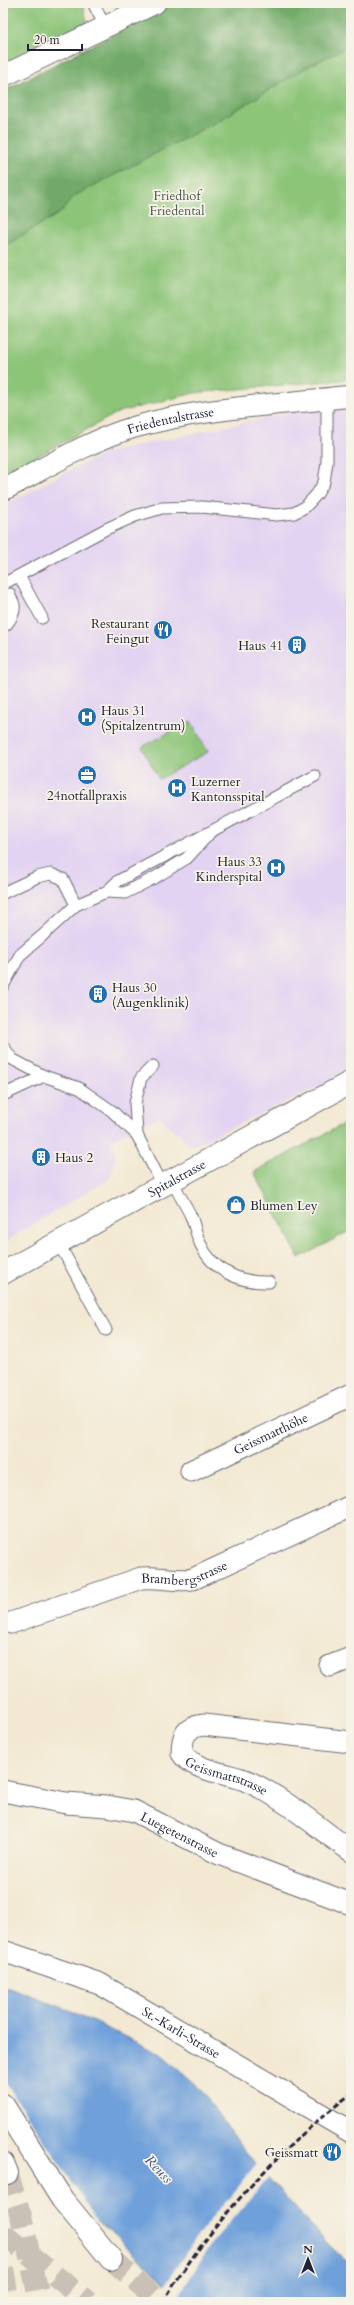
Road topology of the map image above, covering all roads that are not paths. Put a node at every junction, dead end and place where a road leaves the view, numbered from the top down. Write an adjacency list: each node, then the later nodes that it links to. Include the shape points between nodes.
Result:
1 (93, 3): 3 (lane)
2 (155, 3): 3 (street)
3 (105, 26): 4 (street)
4 (3, 76)
5 (351, 396): 6 (street, Friedentalstrasse)
6 (327, 399): 7 (street, Friedentalstrasse, via 194,415 134,427 100,441); 8 (lane, via 327,462 324,482 305,508 294,514 277,515 202,507 162,508 106,529)
7 (3, 490)
8 (17, 577): 9 (lane); 10 (lane); 12 (lane)
9 (3, 584)
10 (6, 595): 11 (lane, via 7,607); 13 (lane, via 10,612)
11 (3, 609)
12 (42, 618)
13 (5, 621)
14 (315, 776): 16 (lane, via 118,881 106,892)
15 (3, 893): 16 (lane, via 37,877 51,874 63,879)
16 (76, 905): 17 (lane, via 20,955)
17 (3, 986)
18 (3, 1046): 20 (lane, via 12,1059)
19 (153, 1066): 23 (lane, via 141,1078 137,1097)
20 (44, 1076): 22 (lane); 23 (lane, via 92,1095)
21 (351, 1082): 24 (main road, Spitalstrasse)
22 (3, 1095)
23 (137, 1135): 24 (lane)
24 (166, 1182): 25 (main road, Spitalstrasse); 27 (lane, via 190,1214 201,1245 211,1261 231,1275)
25 (58, 1242): 26 (main road, Spitalstrasse); 28 (lane)
26 (3, 1273)
27 (269, 1282)
28 (106, 1330)
29 (351, 1395): 30 (street, Geissmatthöhe)
30 (191, 1471)
31 (351, 1506): 32 (street, Brambergstrasse, via 193,1579 182,1581 154,1576 141,1578)
32 (11, 1623)
33 (351, 1658): 34 (street)
34 (330, 1666)
35 (351, 1742): 37 (street, Geissmattstrasse, via 204,1725 189,1729 183,1735 182,1753 190,1763 249,1782 270,1794)
36 (3, 1791): 38 (street, Luegetenstrasse, via 66,1803 134,1811 219,1854)
37 (351, 1851)
38 (351, 1904)
39 (3, 1951): 41 (street, St.-Karli-Strasse, via 100,1984)
40 (3, 2105): 42 (main road, via 62,2199)
41 (351, 2132)
42 (111, 2259)

